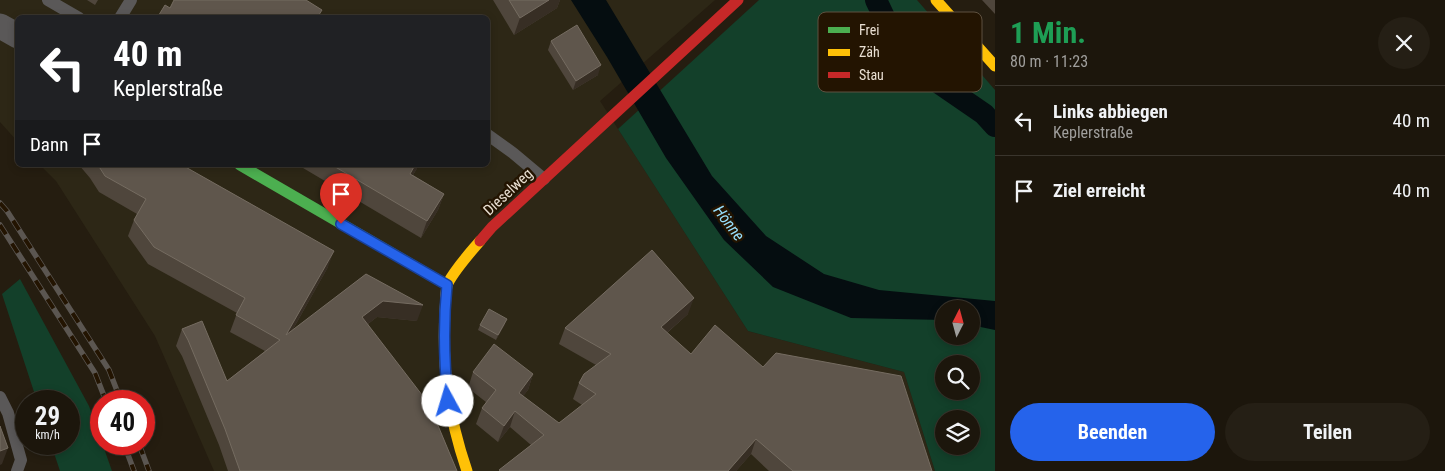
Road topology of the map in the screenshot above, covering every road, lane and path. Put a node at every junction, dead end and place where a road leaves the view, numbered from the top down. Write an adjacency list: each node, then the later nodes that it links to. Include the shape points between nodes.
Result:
1 (48, 0): 6 (lane)
2 (131, 0): 7 (lane)
3 (738, 0): 14 (street, Dieselweg)
4 (936, 0): 5 (street)
5 (947, 12)
6 (74, 15)
7 (122, 15)
8 (0, 26): 9 (street)
9 (15, 34)
10 (982, 51): 11 (street)
11 (995, 66)
12 (490, 136): 14 (lane)
13 (243, 167): 15 (street)
14 (544, 179): 15 (street, Dieselweg, via 492,227 464,259)
15 (447, 285): 18 (street, Dieselweg, via 444,332 446,385)
16 (0, 397): 17 (lane, via 8,413 21,460)
17 (17, 471)
18 (467, 471)

